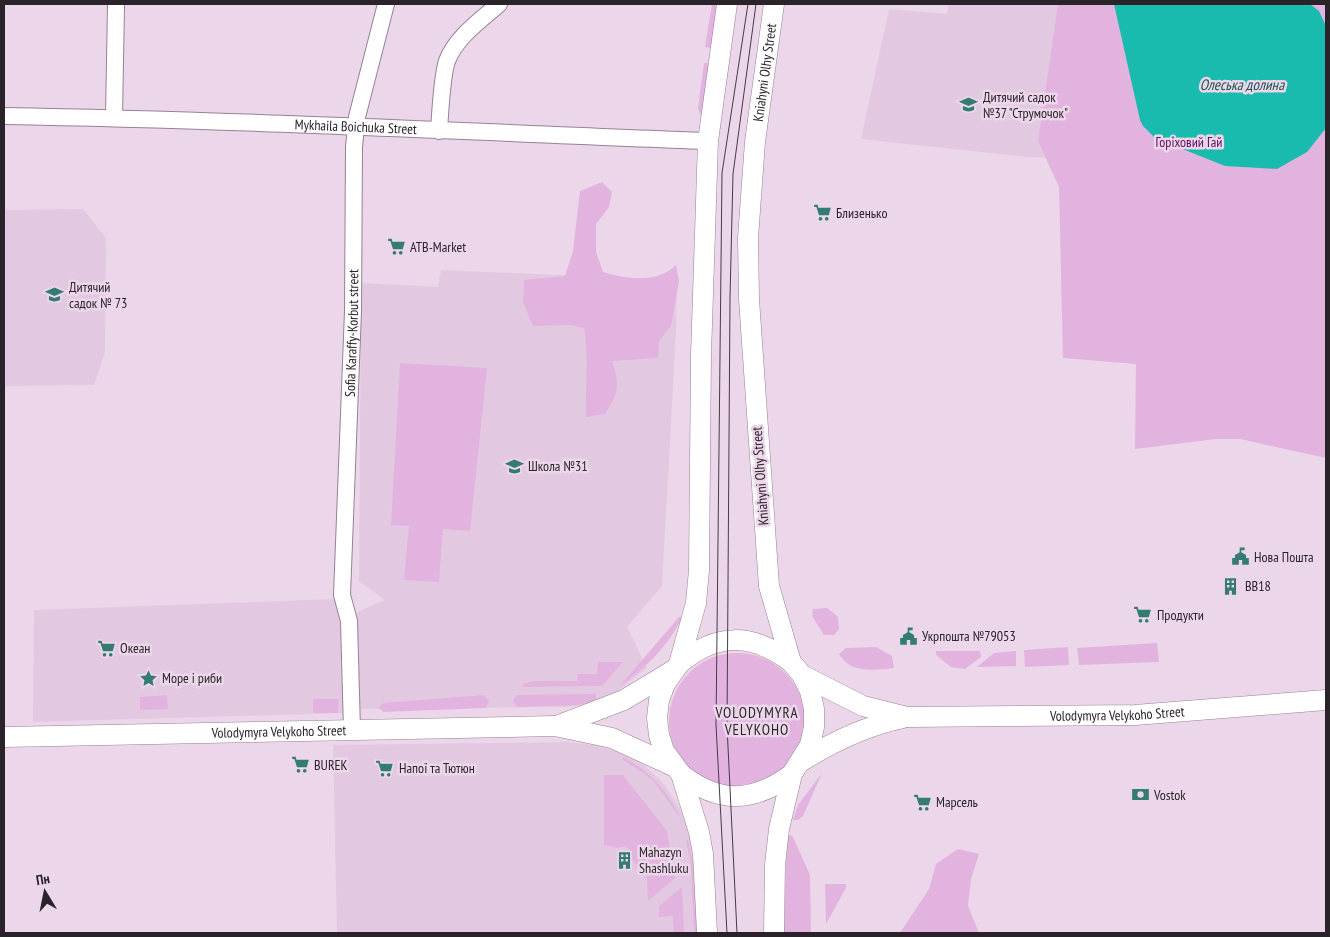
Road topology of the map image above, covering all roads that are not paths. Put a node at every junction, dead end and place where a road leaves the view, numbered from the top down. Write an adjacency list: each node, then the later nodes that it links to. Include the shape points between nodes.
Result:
1 (116, 4): 7 (street)
2 (386, 4): 8 (street, Sofia Karaffy-Korbut street)
3 (500, 4): 9 (street, via 464,36 447,62)
4 (727, 4): 10 (main road)
5 (774, 4): 12 (main road, Kniahyni Olhy Street, via 754,159 748,238 749,299 766,564 772,603)
6 (4, 116): 7 (street, Mykhaila Boichuka Street)
7 (114, 118): 8 (street, Mykhaila Boichuka Street)
8 (355, 128): 9 (street, Mykhaila Boichuka Street); 16 (street, Sofia Karaffy-Korbut street, via 353,311 342,596 349,621)
9 (439, 131): 10 (street, Mykhaila Boichuka Street)
10 (708, 140): 11 (main road, via 699,570 696,604)
11 (676, 667): 12 (main road, Volodymyra Velykoho Street, via 705,646 736,640 756,642 774,650); 15 (main road, Volodymyra Velykoho Street, via 624,700); 19 (main road, via 659,700 657,718 662,743)
12 (796, 668): 14 (main road, Volodymyra Velykoho Street, via 863,706); 18 (main road, Kniahyni Olhy Street, via 810,691 814,709 810,745)
13 (1326, 700): 14 (main road, Volodymyra Velykoho Street, via 1135,715)
14 (907, 717): 18 (main road, Volodymyra Velykoho Street, via 859,730 837,740)
15 (555, 726): 16 (main road, Volodymyra Velykoho Street); 19 (main road, Volodymyra Velykoho Street, via 617,740)
16 (352, 730): 17 (main road, Volodymyra Velykoho Street)
17 (4, 737)
18 (797, 768): 19 (main road, Volodymyra Velykoho Street, via 769,789 736,797 697,787); 21 (main road, Kniahyni Olhy Street, via 779,829)
19 (677, 770): 20 (main road, via 699,832)
20 (707, 933)
21 (774, 933)

